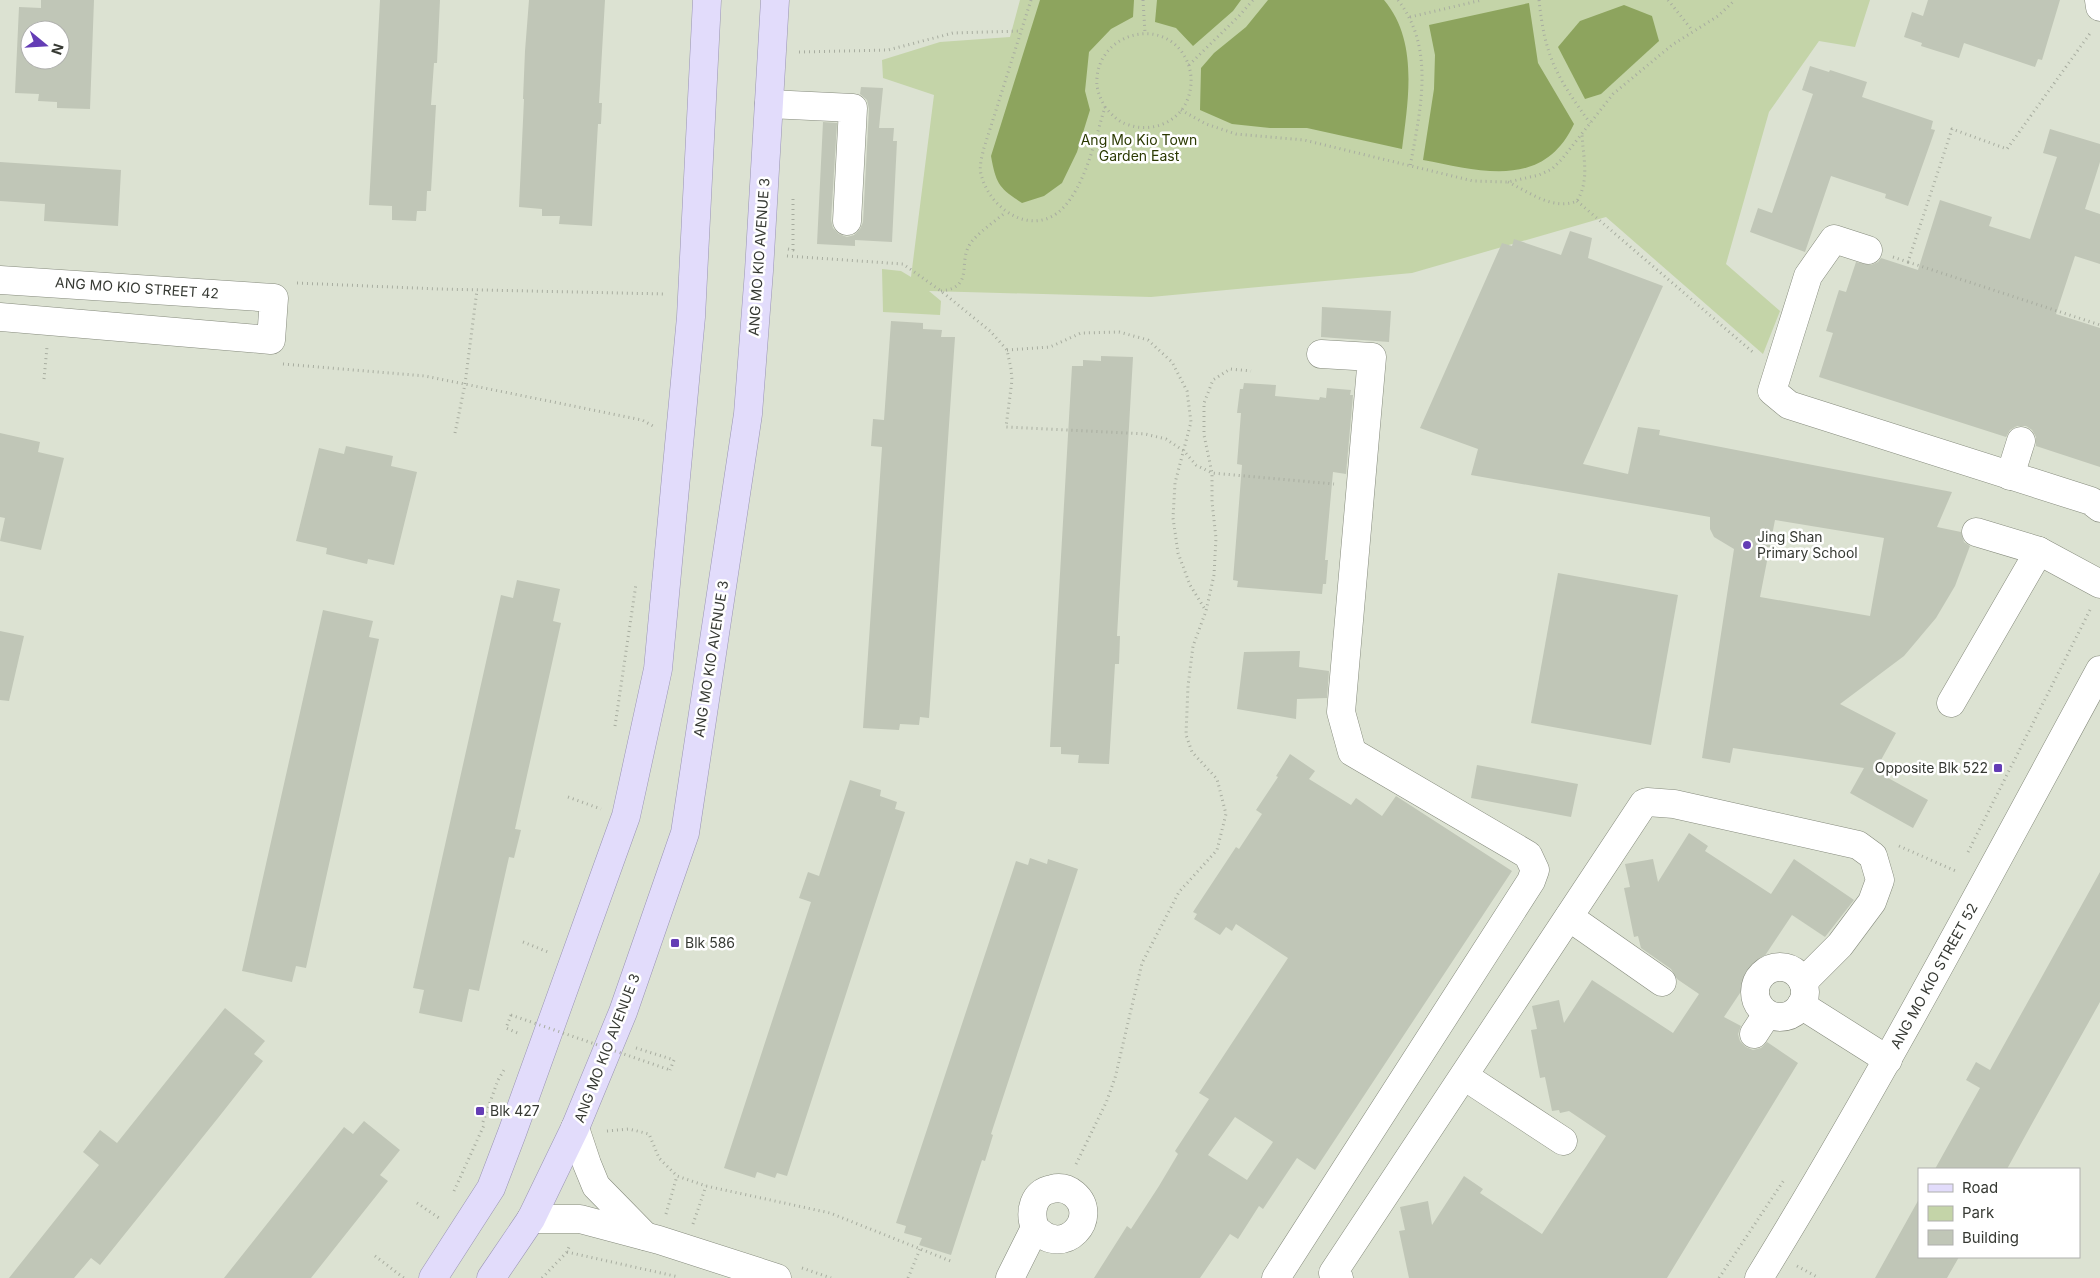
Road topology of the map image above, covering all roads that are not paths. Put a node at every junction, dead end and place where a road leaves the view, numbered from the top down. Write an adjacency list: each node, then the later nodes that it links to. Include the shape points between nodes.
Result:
1 (707, 0): 27 (main road, via 691,317 654,687 626,816 512,1133 491,1188)
2 (774, 0): 3 (main road, ANG MO KIO AVENUE 3)
3 (769, 104): 4 (street, via 853,108); 22 (main road, ANG MO KIO AVENUE 3, via 748,414 685,834 623,1012)
4 (847, 221)
5 (1868, 250): 10 (street, via 1834,239 1808,276 1772,391 1789,406)
6 (0, 280): 7 (street, ANG MO KIO STREET 42, via 285,290 271,340)
7 (0, 317)
8 (1321, 354): 31 (street, via 1372,357 1341,712 1352,752 1528,855 1535,870)
9 (2021, 441): 10 (street)
10 (2010, 476): 11 (street)
11 (2097, 501)
12 (1976, 532): 13 (street)
13 (2040, 551): 14 (street); 16 (street)
14 (2096, 595)
15 (2100, 670): 20 (street, ANG MO KIO STREET 52)
16 (1952, 703)
17 (1569, 917): 18 (street); 19 (street, via 1647,802 1674,804 1858,845 1873,856 1880,880 1872,902); 21 (street)
18 (1662, 982)
19 (1802, 994): 19 (street, via 1796,973 1786,968 1774,968 1764,974 1757,983 1755,994 1760,1024 1795,1012); 20 (street)
20 (1888, 1060): 33 (street, ANG MO KIO STREET 52)
21 (1464, 1076): 23 (street); 32 (street, via 1333,1273)
22 (575, 1128): 24 (main road, ANG MO KIO AVENUE 3); 26 (street, via 596,1186)
23 (1563, 1141)
24 (531, 1219): 26 (street, via 580,1219); 28 (main road, ANG MO KIO AVENUE 3)
25 (1035, 1228): 25 (street, via 1032,1220 1034,1202 1047,1190 1064,1189 1078,1197 1083,1212 1079,1228 1067,1238 1049,1239); 30 (street)
26 (645, 1236): 29 (street)
27 (433, 1278)
28 (491, 1278)
29 (777, 1278)
30 (1010, 1278)
31 (1276, 1278)
32 (1340, 1278)
33 (1759, 1278)

